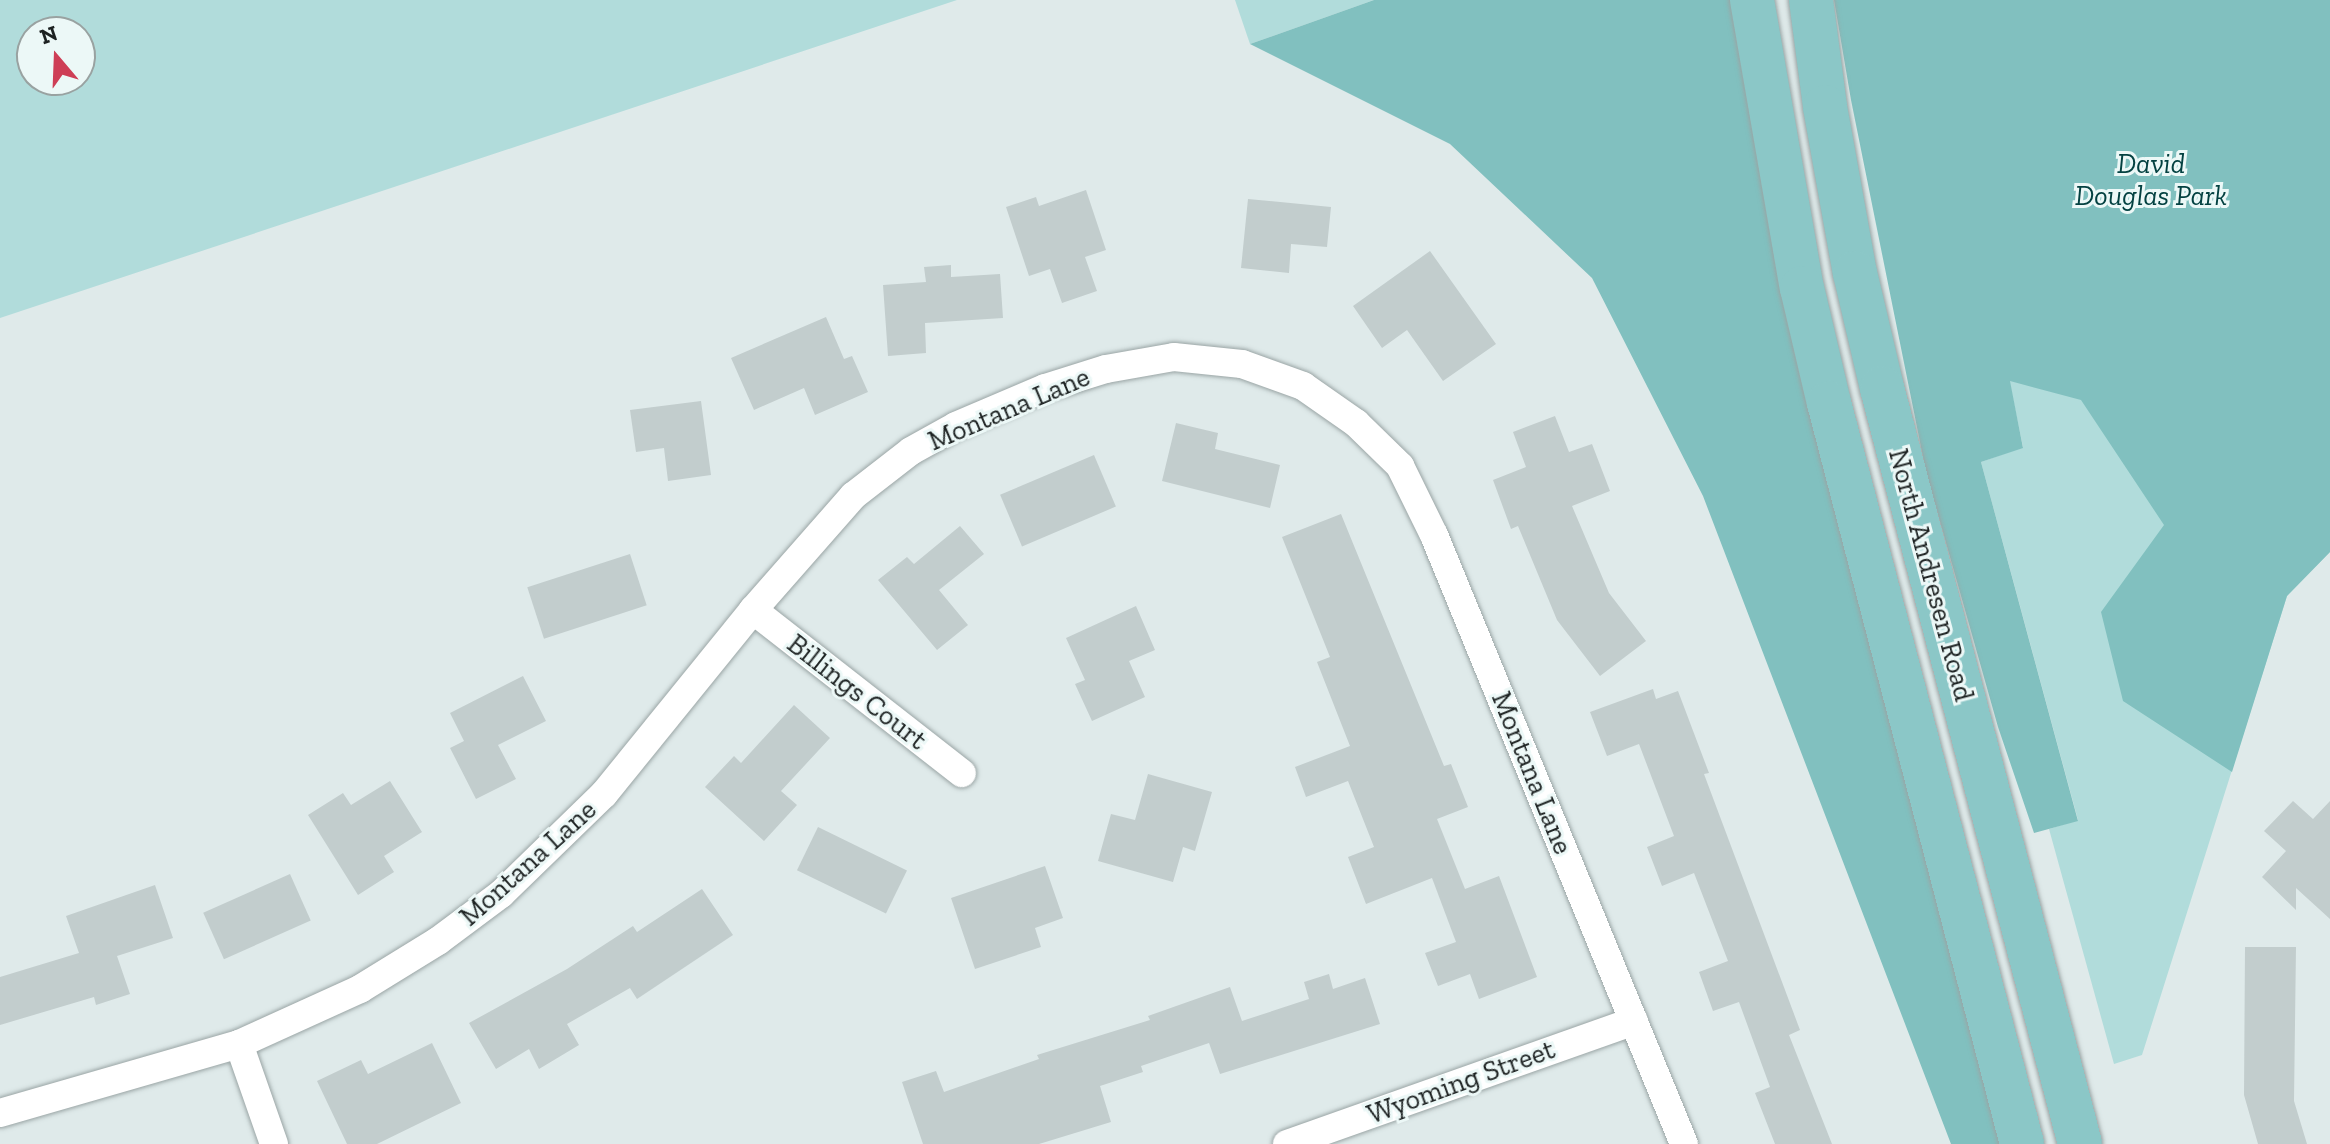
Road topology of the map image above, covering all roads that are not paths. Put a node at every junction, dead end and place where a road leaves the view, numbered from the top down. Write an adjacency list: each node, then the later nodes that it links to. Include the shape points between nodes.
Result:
1 (1752, 0): 11 (main road, North Andresen Road, via 1802,288 1829,403)
2 (1811, 0): 12 (main road, North Andresen Road, via 1825,107 1875,359)
3 (753, 610): 4 (street, Billings Court); 5 (street, Montana Lane, via 853,496 911,451 1045,388 1106,369 1174,357 1242,364 1303,386 1356,423 1400,466 1434,535); 6 (street, Montana Lane, via 604,794 501,894 360,989)
4 (962, 773)
5 (1634, 1021): 9 (street, Wyoming Street); 10 (street, Montana Lane)
6 (239, 1044): 7 (street, Montana Lane); 8 (street)
7 (0, 1113)
8 (274, 1144)
9 (1287, 1144)
10 (1684, 1144)
11 (2022, 1144)
12 (2080, 1144)

